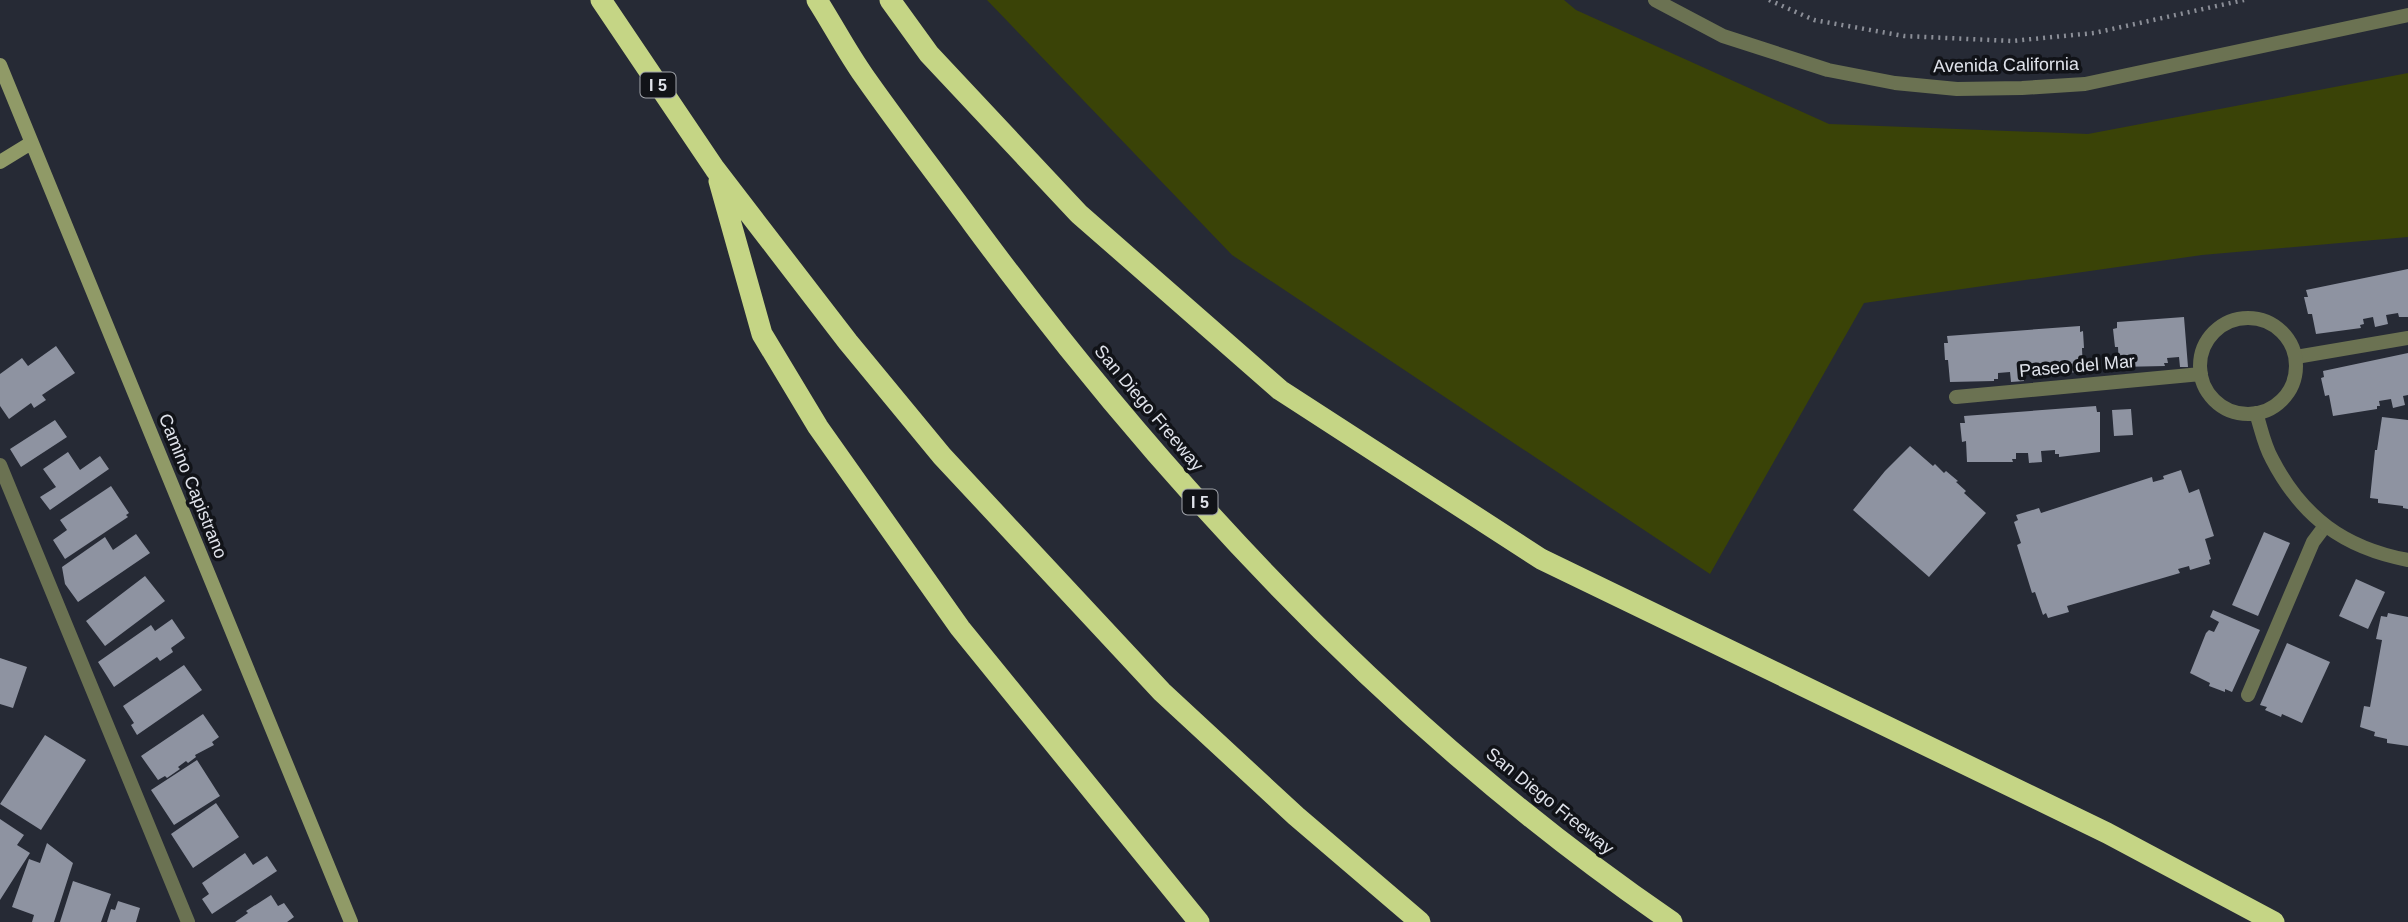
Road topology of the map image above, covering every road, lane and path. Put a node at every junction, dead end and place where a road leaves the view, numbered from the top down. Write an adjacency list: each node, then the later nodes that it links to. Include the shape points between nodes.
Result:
1 (601, 0): 11 (highway, I 5)
2 (817, 0): 25 (highway, San Diego Freeway / I 5, via 863,75 1032,303 1175,476 1334,643 1457,756 1622,888)
3 (890, 0): 26 (highway, via 929,54 1079,214 1280,390 1541,559 2107,833)
4 (1655, 0): 7 (street, Avenida California, via 1723,36 1828,70 1957,89 2085,84)
5 (1769, 0): 6 (path, via 1814,20 1904,36 2012,41 2094,33)
6 (2244, 0)
7 (2408, 15)
8 (0, 65): 9 (main road, Camino Capistrano)
9 (32, 143): 10 (main road); 22 (main road, Camino Capistrano)
10 (0, 162)
11 (715, 169): 23 (highway, via 762,334 818,427 960,628); 24 (highway, I 5, via 942,456 1161,692)
12 (2408, 338): 13 (street)
13 (2295, 357): 14 (street, via 2290,341 2269,322 2236,319 2209,339); 16 (street, via 2289,392 2272,407)
14 (2201, 374): 15 (street, Paseo del Mar); 16 (street, via 2206,389 2220,404 2234,412)
15 (1956, 397)
16 (2256, 413): 18 (street, via 2271,457 2297,498)
17 (0, 465): 21 (street)
18 (2325, 526): 19 (street, via 2357,546); 20 (street, via 2313,542)
19 (2408, 560)
20 (2248, 695)
21 (188, 922)
22 (351, 922)
23 (1199, 922)
24 (1420, 922)
25 (1672, 922)
26 (2274, 922)

